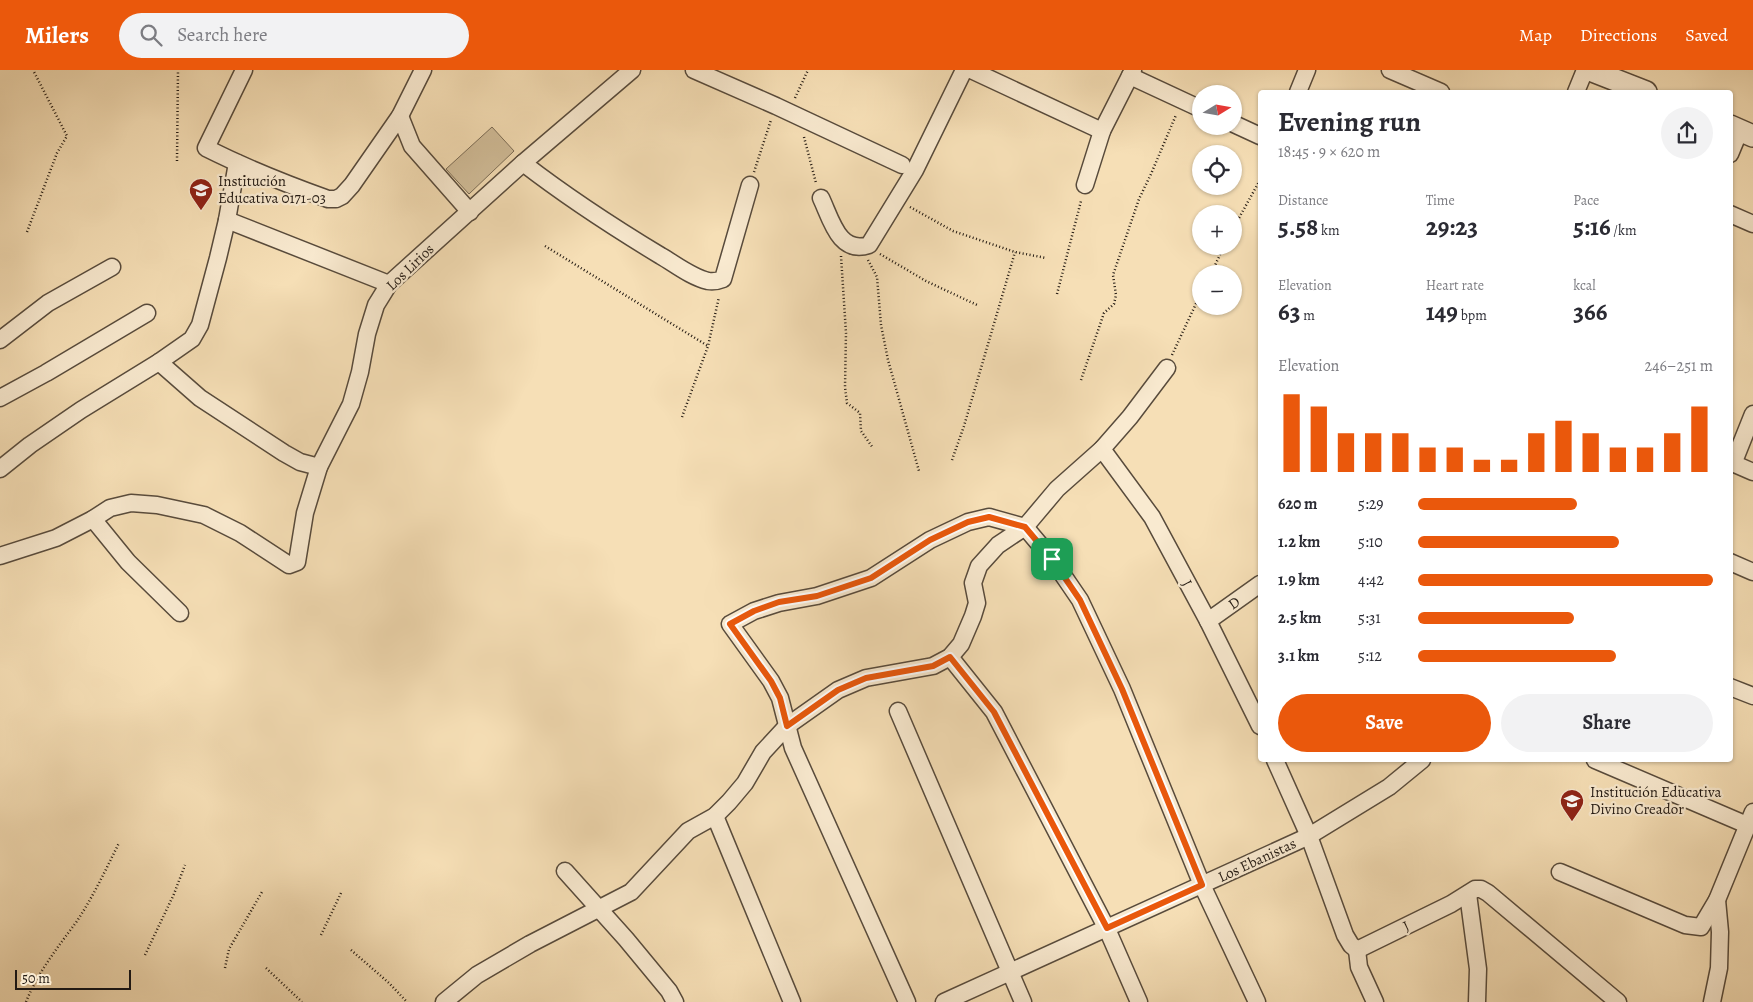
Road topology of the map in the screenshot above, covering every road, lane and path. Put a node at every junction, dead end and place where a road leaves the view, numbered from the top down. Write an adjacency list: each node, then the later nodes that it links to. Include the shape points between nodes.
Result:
1 (33, 70): 42 (path, via 67,136 57,153)
2 (178, 70): 28 (path)
3 (244, 70): 29 (street, via 206,148)
4 (423, 70): 22 (street)
5 (632, 70): 30 (street, Los Lirios)
6 (694, 70): 21 (street)
7 (808, 70): 21 (path)
8 (964, 70): 36 (street, via 916,170)
9 (972, 70): 25 (street)
10 (1307, 70): 15 (street)
11 (1390, 70): 16 (street)
12 (1585, 70): 17 (street)
13 (1590, 70): 18 (street)
14 (1132, 73): 19 (street); 25 (street)
15 (1299, 90)
16 (1436, 90)
17 (1577, 90)
18 (1641, 90)
19 (1182, 100): 20 (street); 60 (path, via 1138,199 1113,275 1114,304 1104,313)
20 (1192, 105)
21 (787, 112): 31 (street); 34 (path); 35 (path)
22 (400, 116): 29 (street, via 352,185 336,199 328,199); 37 (street, via 412,146)
23 (1242, 128): 26 (street)
24 (1745, 130): 27 (street)
25 (1102, 131): 32 (street)
26 (1258, 135)
27 (1733, 149)
28 (176, 162)
29 (236, 163): 40 (street)
30 (523, 163): 37 (street, Los Lirios); 50 (street, via 562,193 693,275 708,281)
31 (902, 165)
32 (1085, 184): 52 (path)
33 (1258, 184): 38 (path)
34 (750, 185): 50 (street)
35 (821, 198): 43 (street)
36 (897, 200): 43 (street, via 869,245 861,248); 45 (path, via 953,231)
37 (470, 212): 51 (street, Los Lirios)
38 (1242, 213)
39 (1733, 215): 41 (street)
40 (227, 220): 51 (street); 58 (street, via 200,325 192,339)
41 (1753, 224)
42 (27, 232)
43 (840, 240): 64 (path, via 847,403 860,413 861,430)
44 (545, 246): 57 (path)
45 (1015, 252): 46 (path); 66 (path)
46 (1046, 258)
47 (888, 260): 53 (path)
48 (112, 266): 56 (street, via 48,303)
49 (877, 277): 71 (path, via 888,360)
50 (723, 278): 57 (path)
51 (389, 284): 69 (street, Los Lirios, via 376,305 351,404)
52 (1057, 294)
53 (977, 305)
54 (146, 313): 61 (street)
55 (1192, 313): 59 (path)
56 (0, 340)
57 (708, 346): 63 (path)
58 (159, 362): 69 (street, via 200,398 284,453); 70 (street, via 73,415)
59 (1167, 368): 65 (street)
60 (1082, 380)
61 (0, 398)
62 (1753, 414): 67 (street)
63 (682, 417)
64 (873, 448)
65 (1102, 449): 74 (street, via 1057,489); 80 (street, J, via 1152,517)
66 (952, 460)
67 (1733, 461)
68 (1733, 463): 72 (street)
69 (319, 467): 73 (street, Los Lirios, via 294,565 204,516 157,505 131,503 110,508)
70 (0, 469)
71 (919, 471)
72 (1753, 472)
73 (92, 519): 75 (street, via 56,538); 79 (street, via 128,562)
74 (1025, 527): 81 (street, via 998,545 979,566 973,582 977,603 973,616 961,644); 86 (street, via 989,517 968,522 930,540 871,578 817,596 779,602 730,624 771,681 780,698); 97 (street, via 1080,600 1122,689)
75 (0, 556)
76 (1733, 563): 77 (street)
77 (1753, 572)
78 (1258, 585): 80 (street, D)
79 (180, 613)
80 (1208, 622): 85 (street, J)
81 (950, 657): 86 (street, via 933,666 866,678 838,690); 103 (street, via 994,712)
82 (1733, 688): 83 (street)
83 (1753, 696)
84 (898, 711): 110 (street)
85 (1258, 721)
86 (787, 726): 90 (street, via 763,752 745,783); 117 (street, via 793,748)
87 (1276, 762): 92 (street)
88 (1420, 762): 92 (street, Los Ebanistas, via 1389,787)
89 (1600, 762): 91 (street)
90 (715, 816): 102 (street, via 688,831 631,892); 116 (street)
91 (1750, 818): 101 (street)
92 (1309, 836): 97 (street, Los Ebanistas); 106 (street, via 1345,935)
93 (119, 843): 111 (path, via 90,899 54,951)
94 (185, 865): 107 (path)
95 (565, 871): 102 (street)
96 (1560, 872): 101 (street, via 1685,925 1701,926)
97 (1202, 885): 103 (street, Los Ebanistas); 121 (street)
98 (262, 892): 108 (path, via 229,949)
99 (341, 893): 104 (path)
100 (1468, 894): 106 (street, J); 123 (street, via 1478,969); 124 (street, J, via 1475,889 1488,892)
101 (1717, 900): 125 (street, via 1719,968)
102 (599, 908): 114 (street, via 477,975); 115 (street)
103 (1107, 928): 110 (street, Los Ebanistas); 120 (street)
104 (321, 936)
105 (351, 950): 113 (path)
106 (1357, 950): 122 (street, via 1359,967)
107 (145, 955)
108 (225, 968)
109 (266, 968): 112 (path)
110 (1010, 972): 118 (street, Los Ebanistas); 119 (street)
111 (26, 1002)
112 (302, 1002)
113 (407, 1002)
114 (444, 1002)
115 (675, 1002)
116 (792, 1002)
117 (907, 1002)
118 (944, 1002)
119 (1023, 1002)
120 (1139, 1002)
121 (1257, 1002)
122 (1375, 1002)
123 (1477, 1002)
124 (1618, 1002)
125 (1712, 1002)

